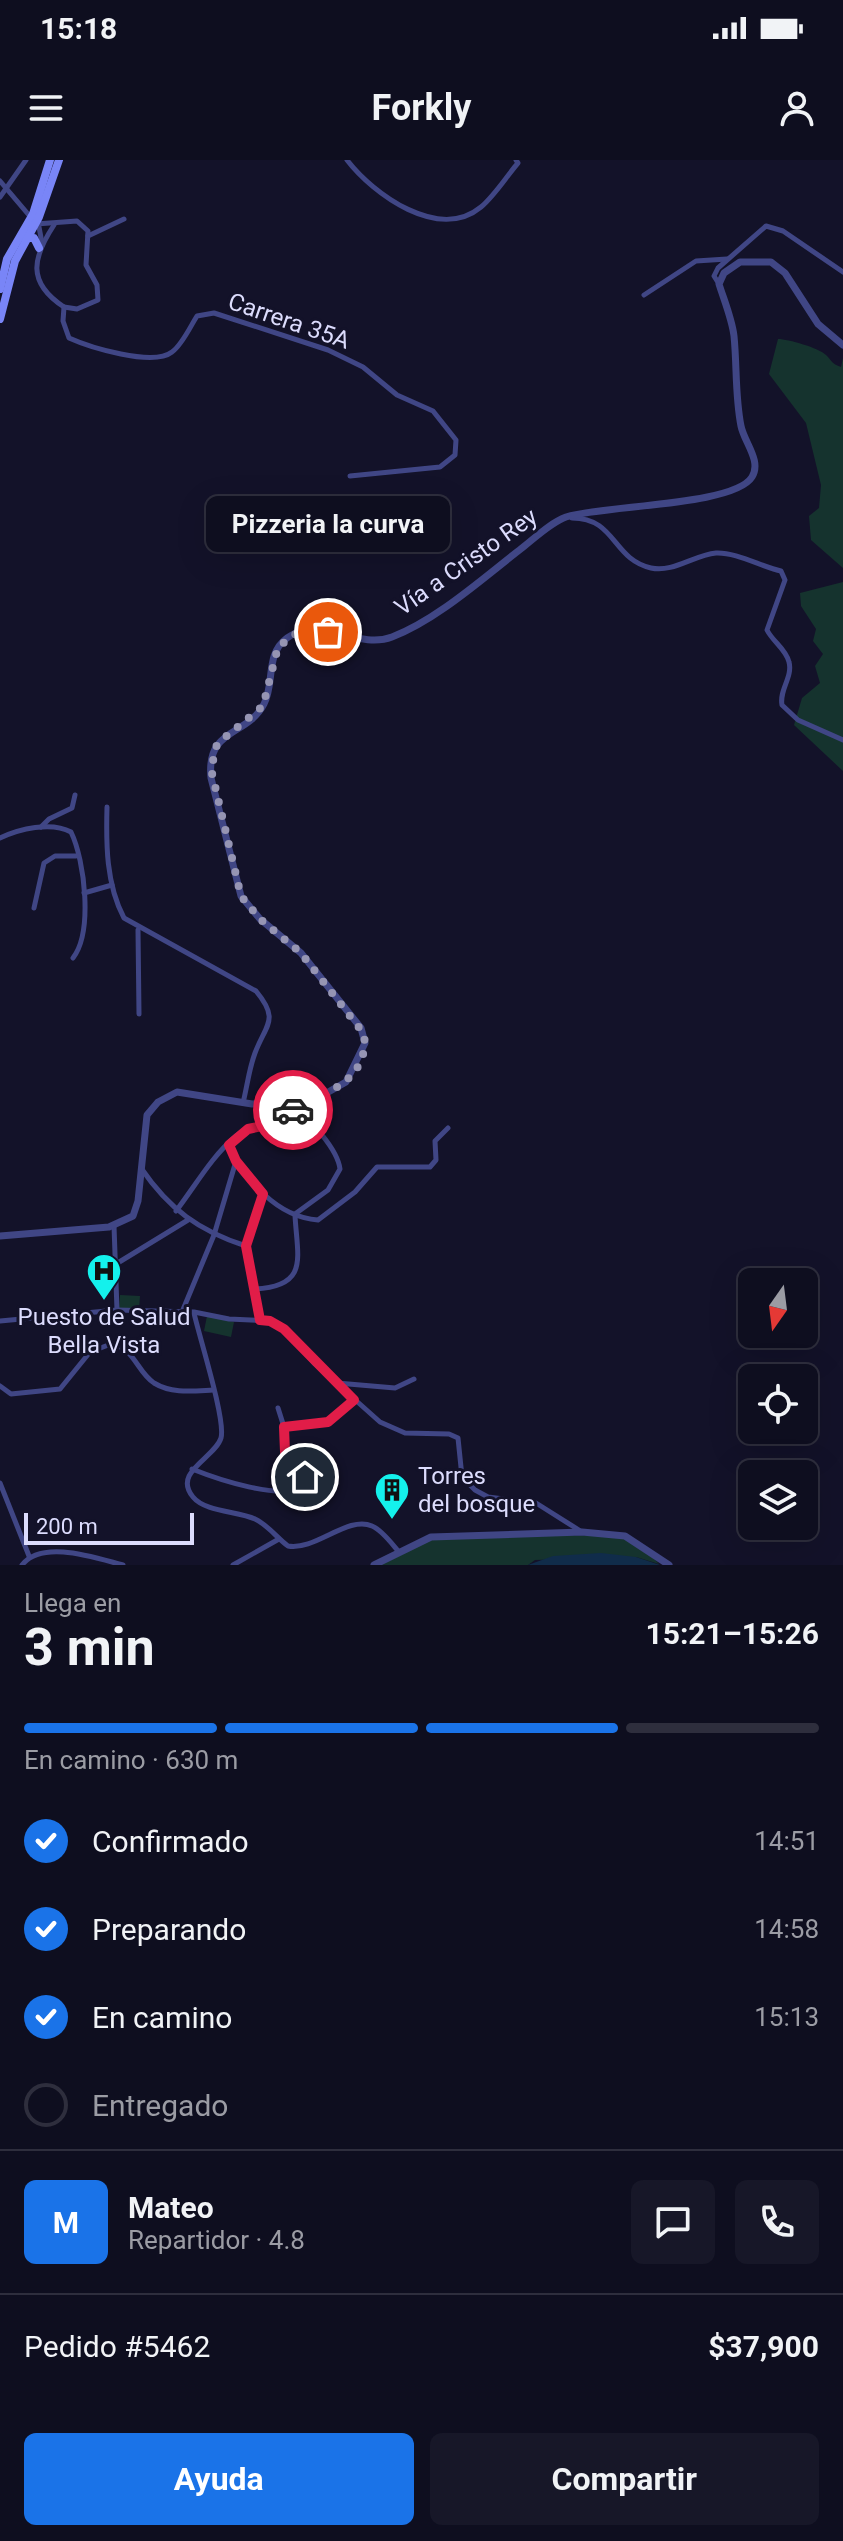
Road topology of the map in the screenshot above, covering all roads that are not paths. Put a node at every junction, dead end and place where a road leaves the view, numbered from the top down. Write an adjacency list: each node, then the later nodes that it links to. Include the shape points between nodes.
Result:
1 (26, 160): 9 (street)
2 (37, 160): 7 (main road)
3 (50, 160): 7 (main road)
4 (59, 160): 12 (main road)
5 (347, 160): 6 (street, via 368,186 393,201 418,214 444,218 481,207)
6 (517, 162)
7 (45, 174): 12 (main road)
8 (0, 181): 9 (street)
9 (7, 186): 10 (street); 12 (street)
10 (0, 197)
11 (124, 219): 14 (street)
12 (33, 221): 13 (street); 15 (main road); 16 (street, via 42,234); 20 (main road, via 7,259)
13 (54, 225): 14 (street, via 77,221); 16 (street)
14 (88, 236): 22 (street, via 86,265 98,300 77,309)
15 (26, 238): 16 (main road, via 37,240); 23 (main road)
16 (39, 248): 22 (street, Carrera 35A, via 35,261 46,291)
17 (732, 258): 18 (street, via 760,229 773,226); 19 (street, via 716,271); 21 (street, via 696,261)
18 (843, 272)
19 (719, 284): 24 (street, via 740,262 771,262 785,273 818,324); 26 (street, Vía a Cristo Rey, via 734,335 740,421 755,461 750,480 734,490 697,499)
20 (0, 289)
21 (644, 295)
22 (64, 307): 25 (street, Carrera 35A, via 69,338 98,349 154,358 166,355 197,316 214,313 328,350 363,367 397,395 433,411 456,440 455,455 440,467)
23 (0, 319)
24 (843, 345)
25 (350, 476)
26 (564, 518): 27 (street, via 599,523 620,549 648,567 662,569 721,553 781,571 785,580 767,630 789,659 782,705 798,720); 39 (street, Vía a Cristo Rey, via 455,600 396,635 376,641 319,630 291,635 273,659 263,706 215,748 211,778 241,896 301,953 364,1034 358,1063 340,1087 316,1099)
27 (843, 740)
28 (75, 795): 30 (street, via 72,808)
29 (107, 807): 33 (street)
30 (41, 828): 31 (street); 32 (street, via 71,832)
31 (0, 838)
32 (76, 856): 34 (street); 35 (street, via 55,856 44,863)
33 (112, 885): 34 (street); 36 (street, via 124,918)
34 (84, 893): 37 (street, via 84,936)
35 (34, 908)
36 (138, 929): 38 (street); 40 (street, via 256,991 270,1010)
37 (73, 958)
38 (139, 1014)
39 (290, 1103): 40 (street, Vía a Cristo Rey); 41 (street)
40 (243, 1104): 45 (street, Vía a Cristo Rey, via 187,1093 169,1095 147,1115)
41 (294, 1113): 43 (street, via 279,1124 248,1129); 48 (street, via 307,1119 340,1169 328,1190)
42 (448, 1128): 48 (street, via 435,1141 436,1160 430,1167 377,1167 330,1213 318,1220)
43 (229, 1145): 44 (street); 47 (street, via 213,1157)
44 (236, 1161): 46 (street); 51 (street)
45 (141, 1168): 47 (street); 50 (street, Vía a Cristo Rey, via 136,1210)
46 (263, 1194): 48 (street); 53 (street)
47 (176, 1211): 49 (street)
48 (295, 1215): 55 (street, via 294,1277 280,1286)
49 (188, 1220): 51 (street); 54 (street)
50 (114, 1226): 52 (street); 54 (street)
51 (214, 1235): 53 (street); 57 (street)
52 (0, 1236)
53 (246, 1246): 55 (street)
54 (116, 1264): 56 (street)
55 (255, 1289): 59 (street)
56 (117, 1310): 57 (street); 60 (street)
57 (182, 1312): 58 (street)
58 (194, 1312): 59 (street); 64 (street)
59 (260, 1320): 62 (street, via 279,1325)
60 (0, 1321)
61 (414, 1379): 62 (street, via 395,1388)
62 (336, 1383): 65 (street)
63 (0, 1386): 64 (street, via 23,1395 60,1389 90,1352 111,1344 127,1350 146,1376 165,1388)
64 (213, 1390): 68 (street, via 222,1436)
65 (354, 1400): 67 (street, via 328,1422); 70 (street, via 380,1422 416,1434 455,1436 461,1443 462,1477 475,1490 488,1497 536,1503)
66 (278, 1408): 67 (street)
67 (284, 1427): 68 (street, via 285,1452 306,1481 298,1490 275,1490)
68 (192, 1469): 71 (street, via 187,1485 197,1501 258,1520)
69 (0, 1483): 73 (street)
70 (582, 1532): 72 (street, via 432,1537); 78 (street, via 625,1536)
71 (279, 1539): 72 (street, via 288,1546 309,1545 337,1530 367,1524); 76 (street)
72 (399, 1552): 77 (street)
73 (29, 1556): 74 (street); 75 (street, via 61,1553)
74 (22, 1565)
75 (123, 1565)
76 (233, 1565)
77 (374, 1565)
78 (669, 1565)

